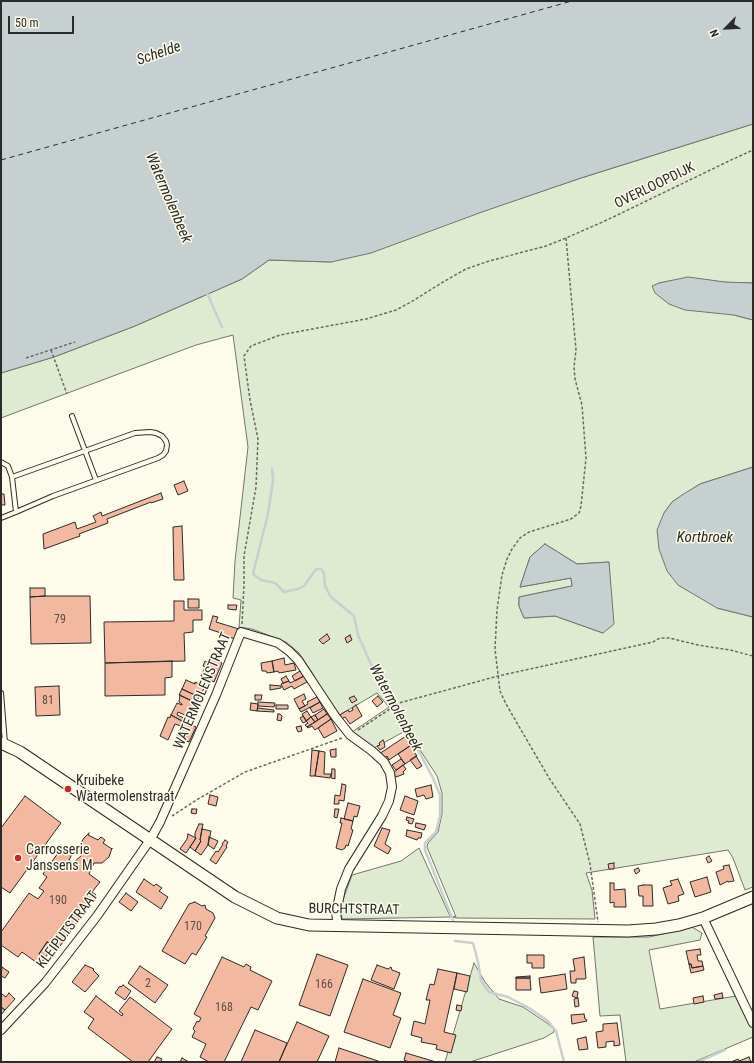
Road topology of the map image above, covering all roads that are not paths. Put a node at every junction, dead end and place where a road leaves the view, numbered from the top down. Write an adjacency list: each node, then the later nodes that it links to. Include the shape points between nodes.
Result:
1 (72, 416): 2 (lane)
2 (85, 451): 4 (lane); 5 (lane); 5 (lane, via 142,432 156,433 166,441 163,455)
3 (1, 462): 4 (lane, via 8,466)
4 (12, 477): 6 (lane)
5 (96, 480): 6 (lane)
6 (16, 512): 7 (lane)
7 (1, 518)
8 (1, 693): 9 (lane)
9 (3, 744): 10 (main road, BURCHTSTRAAT, via 20,752)
10 (150, 840): 13 (main road, BURCHTSTRAAT, via 235,897 277,918 309,925); 13 (street, WATERMOLENSTRAAT, via 216,695 241,632 278,643 298,660 350,735 384,762 390,773 392,787 389,801 349,869 341,889 336,913); 15 (street, KLEIPUTSTRAAT, via 97,916 45,983)
11 (753, 897): 12 (main road, BURCHTSTRAAT)
12 (703, 918): 13 (main road, BURCHTSTRAAT, via 656,929 628,931); 14 (street)
13 (338, 925)
14 (753, 1023)
15 (1, 1030)

